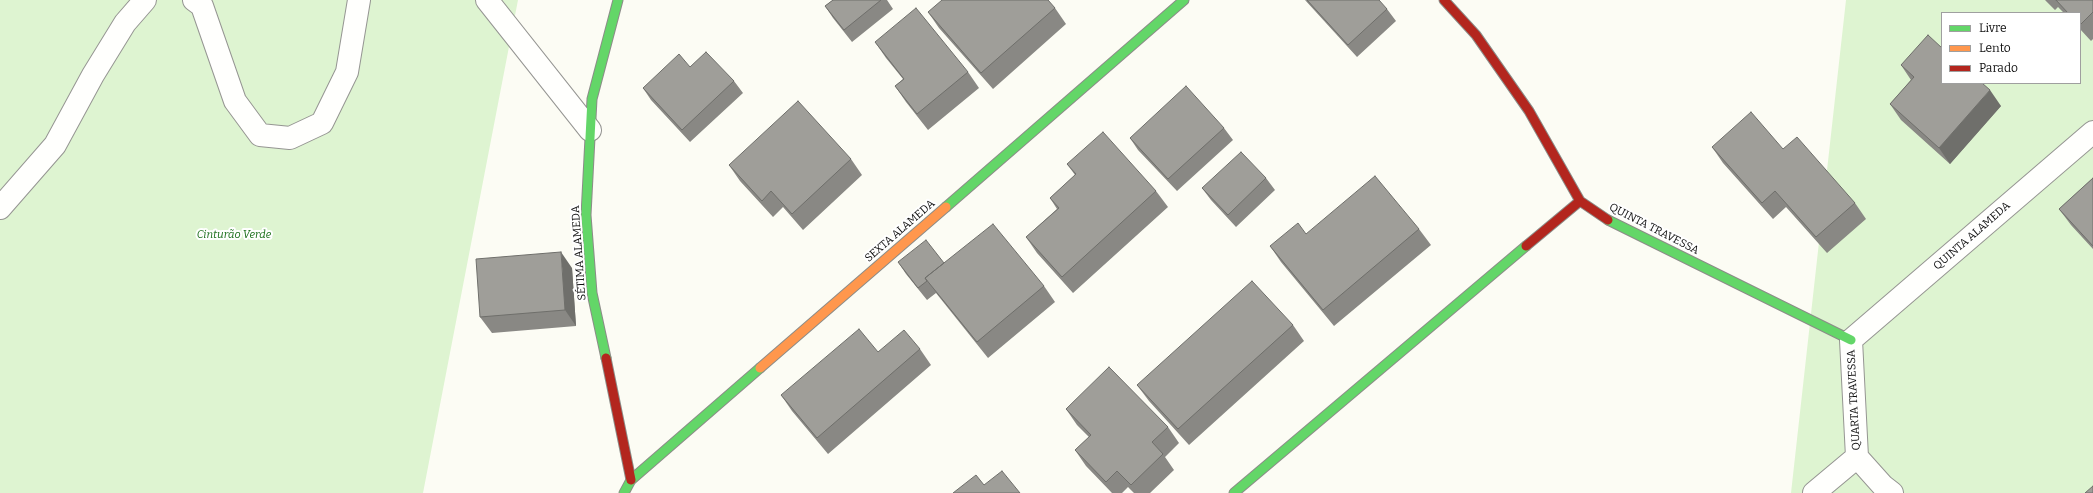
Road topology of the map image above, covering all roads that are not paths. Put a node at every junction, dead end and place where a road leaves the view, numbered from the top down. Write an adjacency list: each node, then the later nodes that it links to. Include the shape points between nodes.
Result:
1 (145, 0): 11 (street, via 125,23 55,145)
2 (194, 0): 3 (street, via 202,6 235,101 260,134 290,138 322,123 347,72)
3 (359, 0)
4 (487, 0): 8 (street)
5 (618, 0): 8 (street, SÉTIMA ALAMEDA, via 592,99)
6 (1184, 0): 14 (street, SEXTA ALAMEDA)
7 (1444, 0): 10 (street, QUINTA TRAVESSA, via 1476,35 1529,111)
8 (590, 130): 14 (street, SÉTIMA ALAMEDA, via 586,215 592,293)
9 (2093, 132): 12 (street, QUINTA ALAMEDA)
10 (1580, 201): 12 (street, QUINTA TRAVESSA, via 1614,225); 16 (street)
11 (0, 208)
12 (1850, 340): 13 (street, QUARTA TRAVESSA)
13 (1857, 457): 17 (street); 18 (street, QUARTA TRAVESSA)
14 (631, 480): 15 (street)
15 (624, 493)
16 (1234, 493)
17 (1814, 493)
18 (1892, 493)

